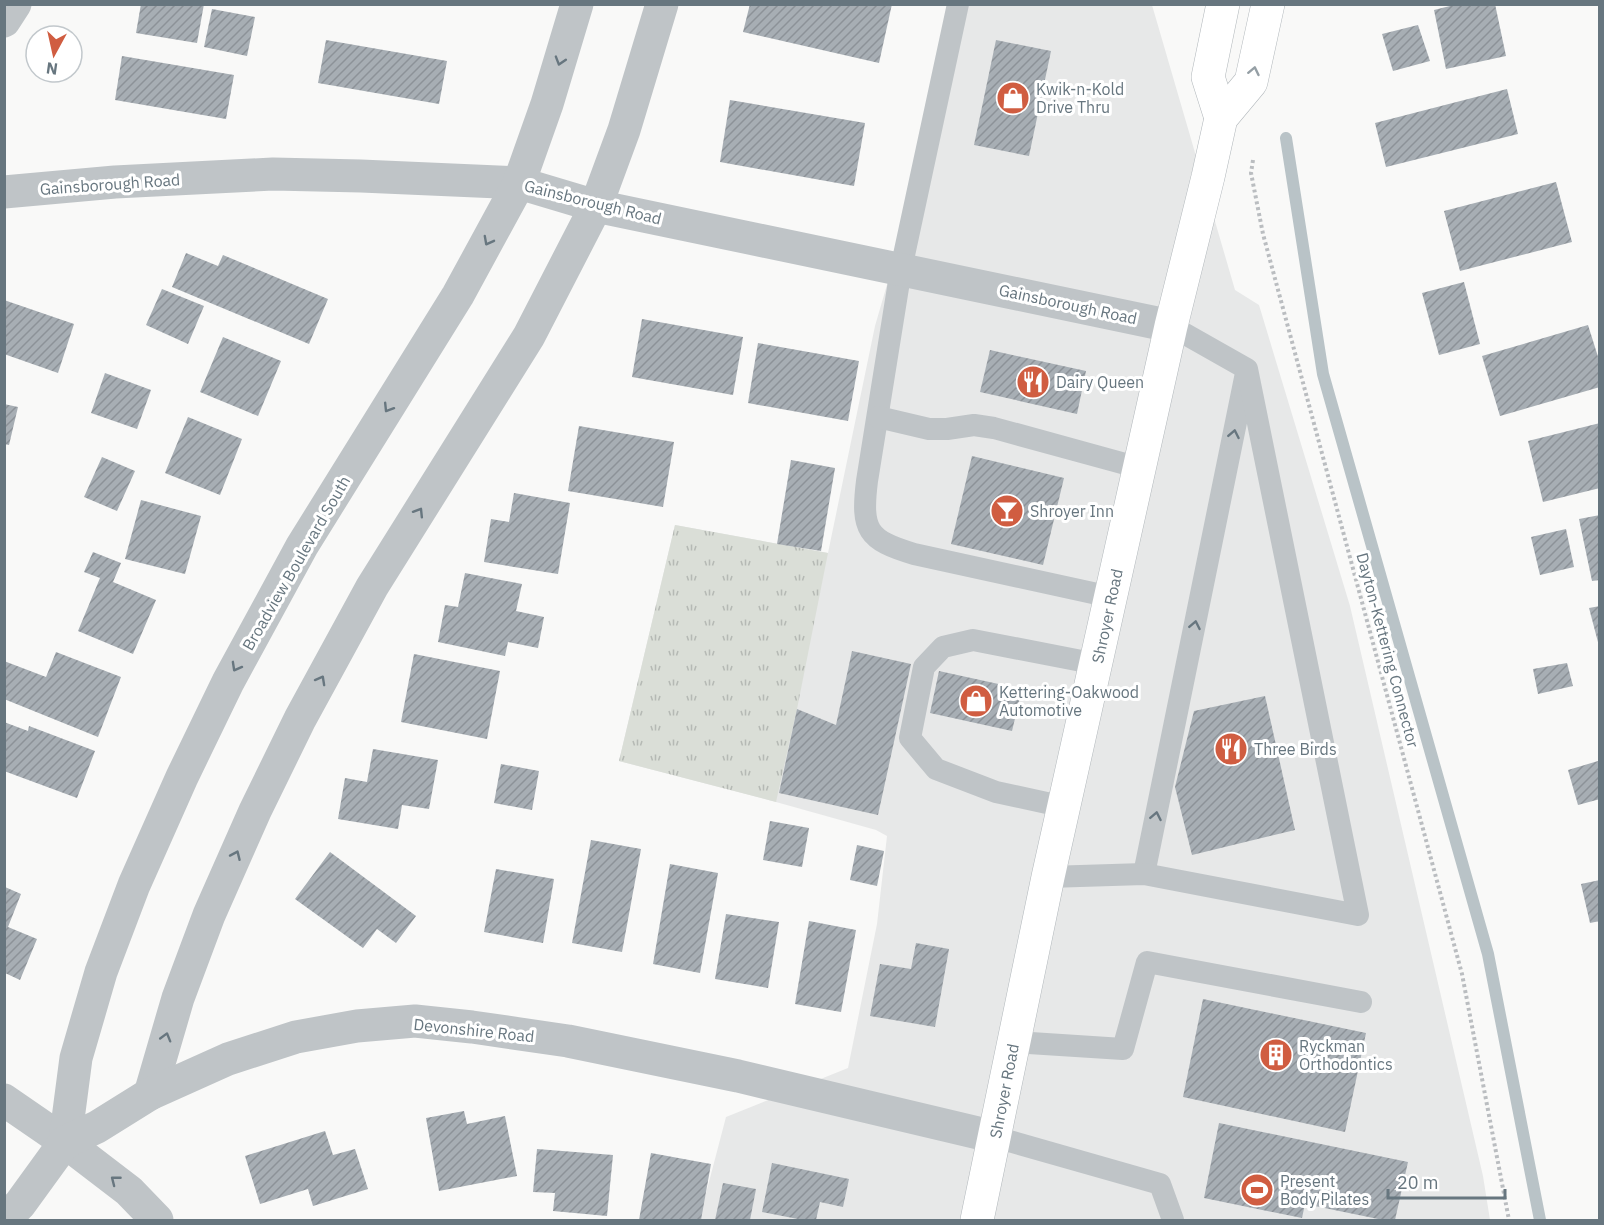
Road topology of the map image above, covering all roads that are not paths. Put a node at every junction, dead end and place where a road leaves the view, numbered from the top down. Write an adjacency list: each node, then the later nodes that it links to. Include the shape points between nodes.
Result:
1 (15, 4): 7 (street)
2 (577, 4): 9 (street, Broadview Boulevard South, one-way to 9)
3 (662, 4): 11 (street, via 624,130)
4 (958, 4): 12 (lane)
5 (1223, 4): 8 (main road, via 1208,77)
6 (1268, 4): 8 (main road, Shroyer Road, one-way to 6, via 1251,82)
7 (4, 21)
8 (1221, 118): 13 (main road, Shroyer Road)
9 (519, 183): 10 (street, Gainsborough Road, via 273,174); 11 (street, Gainsborough Road); 27 (street, Broadview Boulevard South, one-way to 27, via 459,295 302,546 182,777 101,972 76,1058)
10 (4, 192)
11 (596, 206): 12 (street, Gainsborough Road); 24 (street, one-way to 11, via 178,998 209,915 300,719 372,587 529,336)
12 (902, 269): 13 (street, Gainsborough Road); 15 (lane)
13 (1171, 326): 14 (lane); 16 (main road, Shroyer Road)
14 (1247, 369): 20 (lane, one-way to 14); 20 (lane, via 1358,915)
15 (878, 417): 16 (lane, via 929,429 974,425 994,428); 17 (lane, via 865,502 866,522 874,536 891,547 914,554)
16 (1140, 468): 17 (main road, Shroyer Road)
17 (1111, 597): 18 (main road, Shroyer Road)
18 (1097, 664): 19 (main road, Shroyer Road); 19 (lane, via 973,640 943,647 924,667 910,738 936,769 996,792)
19 (1065, 807): 21 (main road, Shroyer Road)
20 (1144, 874): 21 (lane)
21 (1048, 877): 23 (main road, Shroyer Road)
22 (1361, 1002): 23 (lane, via 1147,962 1123,1049)
23 (1014, 1042): 26 (main road, Shroyer Road)
24 (150, 1094): 26 (street, Devonshire Road, via 228,1059 296,1037 357,1026 415,1022 568,1041 738,1076); 27 (street, Devonshire Road, via 98,1127)
25 (4, 1100): 27 (street)
26 (995, 1137): 30 (main road, Shroyer Road); 31 (lane, via 1160,1184)
27 (65, 1142): 28 (street, Devonshire Road); 29 (street, one-way to 27, via 129,1191)
28 (17, 1210)
29 (157, 1221)
30 (977, 1221)
31 (1173, 1221)

